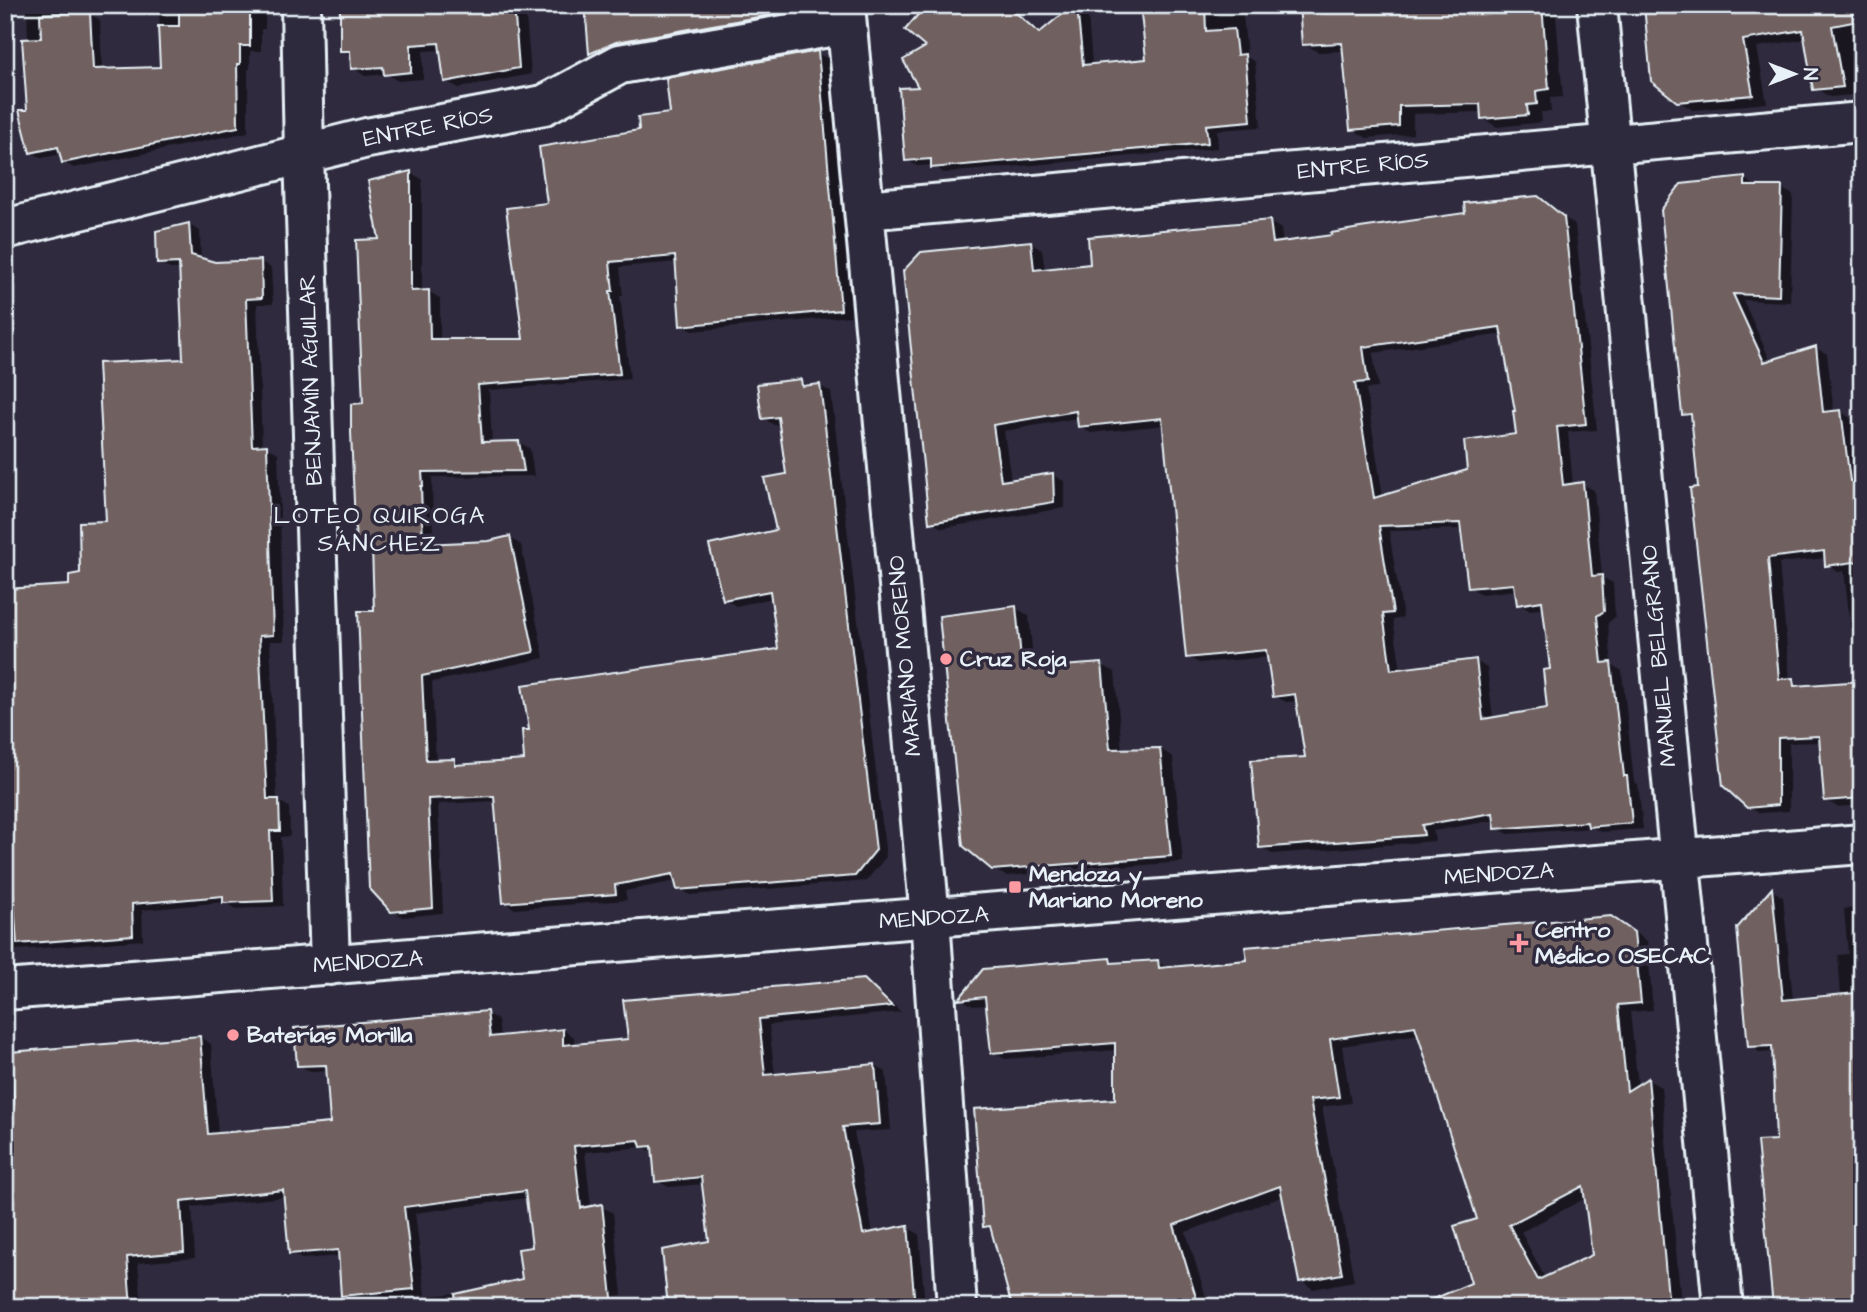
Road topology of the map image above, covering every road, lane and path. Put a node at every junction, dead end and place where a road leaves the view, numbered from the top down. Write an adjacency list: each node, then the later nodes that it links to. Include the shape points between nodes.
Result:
1 (301, 5): 6 (street, BENJAMÍN AGUILAR)
2 (1597, 5): 5 (street, MANUEL BELGRANO)
3 (846, 15): 6 (street, ENTRE RÍOS, via 620,64 544,105); 7 (street, MARIANO MORENO)
4 (1862, 122): 5 (street, ENTRE RÍOS)
5 (1610, 144): 7 (street, ENTRE RÍOS); 10 (street, MANUEL BELGRANO)
6 (304, 154): 8 (street, ENTRE RÍOS); 12 (street, BENJAMÍN AGUILAR)
7 (864, 210): 11 (street, MARIANO MORENO)
8 (5, 229)
9 (1862, 845): 10 (street, MENDOZA)
10 (1678, 860): 11 (street, MENDOZA); 15 (street, MANUEL BELGRANO)
11 (930, 918): 12 (street, MENDOZA); 14 (street, MARIANO MORENO)
12 (330, 965): 13 (street, MENDOZA)
13 (5, 990)
14 (957, 1307)
15 (1723, 1307)

